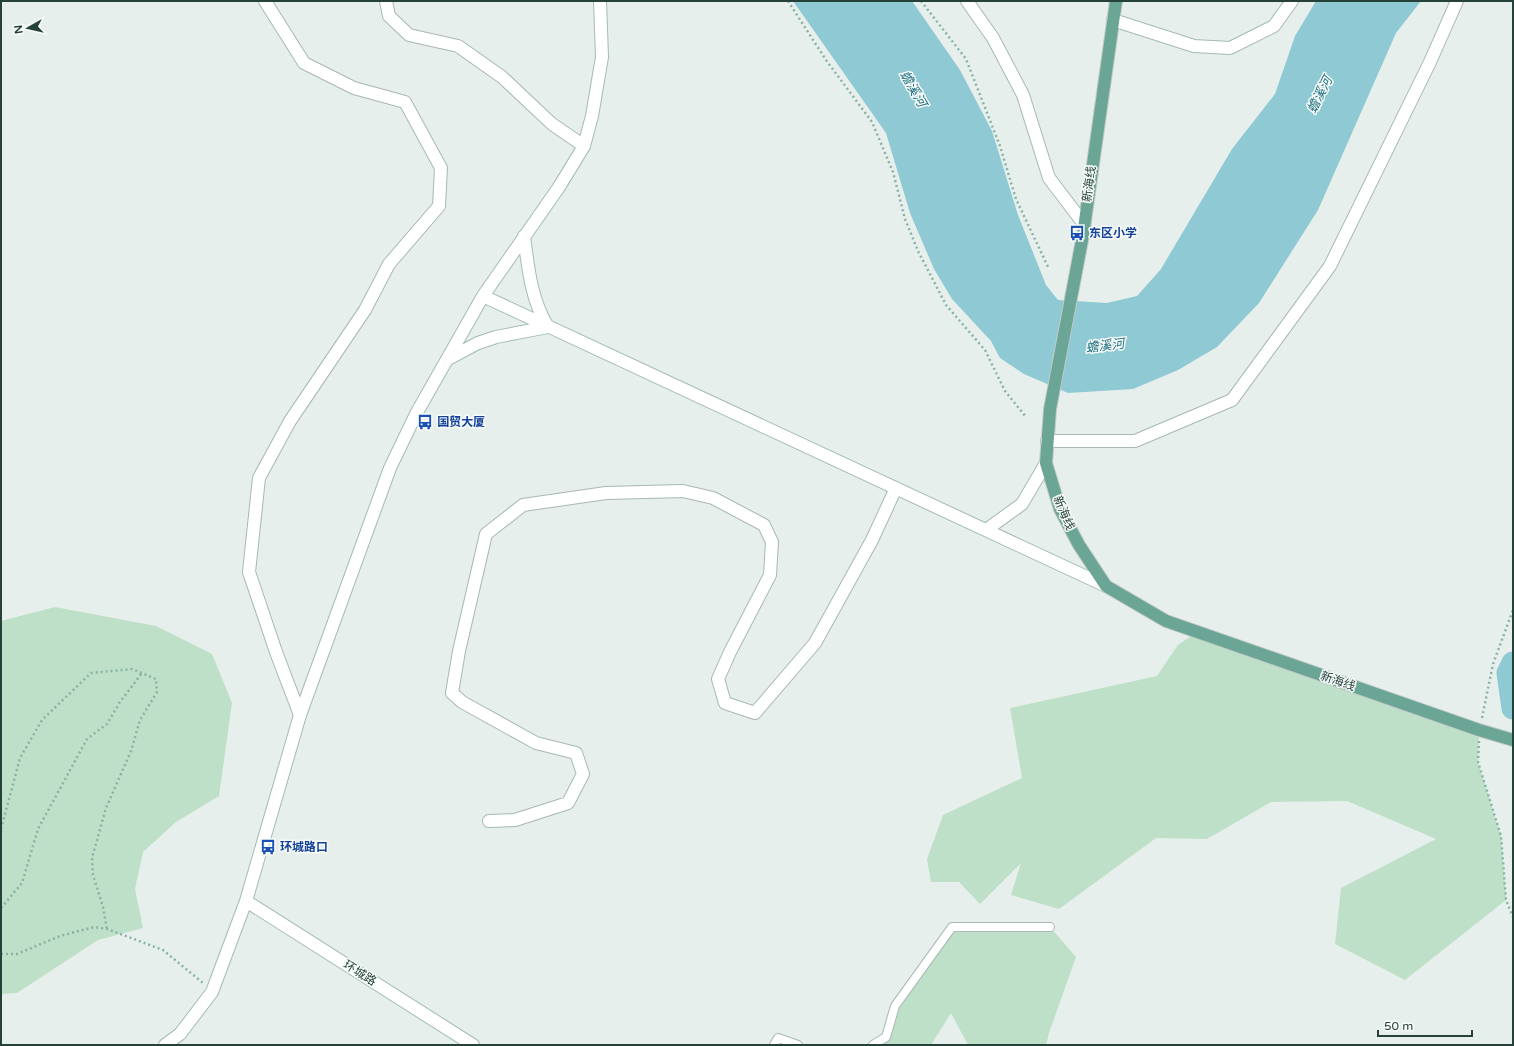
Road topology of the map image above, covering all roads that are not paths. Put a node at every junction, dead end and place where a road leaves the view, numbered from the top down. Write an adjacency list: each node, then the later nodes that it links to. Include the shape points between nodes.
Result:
1 (265, 1): 20 (street, via 304,63 354,88 405,102 442,168 439,206 389,264 366,310 290,422 259,478 249,572)
2 (386, 1): 9 (street, via 389,16 409,35 458,46 502,77 552,124)
3 (600, 1): 9 (street, via 602,57)
4 (967, 1): 10 (street, via 992,38 1023,95 1049,178)
5 (1116, 1): 8 (main road, 新海线)
6 (1292, 1): 8 (street, via 1274,26 1230,48 1194,46)
7 (1457, 1): 15 (street, via 1430,62 1330,266 1232,400 1135,441)
8 (1113, 20): 10 (main road, 新海线)
9 (584, 146): 11 (street)
10 (1084, 224): 15 (main road, 新海线, via 1078,268 1050,409)
11 (524, 236): 12 (street); 13 (street, via 528,269 537,305)
12 (483, 296): 13 (street); 14 (street)
13 (548, 327): 14 (street, via 496,337 478,343); 17 (street)
14 (447, 360): 20 (street, via 416,414 390,468)
15 (1048, 441): 16 (main road, 新海线)
16 (1046, 463): 18 (street, via 1022,504); 19 (main road, 新海线, via 1060,509 1079,545)
17 (896, 488): 18 (street); 22 (street, via 872,540 815,643 754,713 725,703 718,679 770,575 772,542 764,525 713,498 683,491 606,493 523,505 486,534 452,693 462,702 536,743 576,753 583,774 568,803 515,820)
18 (986, 530): 19 (street)
19 (1106, 586): 21 (main road, 新海线, via 1166,621)
20 (300, 715): 23 (street)
21 (1513, 740)
22 (489, 821)
23 (246, 900): 25 (street, via 212,992 180,1034); 26 (street, 环城路)
24 (1050, 927): 29 (lane, via 952,927 896,1006 886,1038)
25 (165, 1045)
26 (473, 1045)
27 (774, 1045): 28 (lane, via 778,1038)
28 (798, 1045)
29 (873, 1045)

